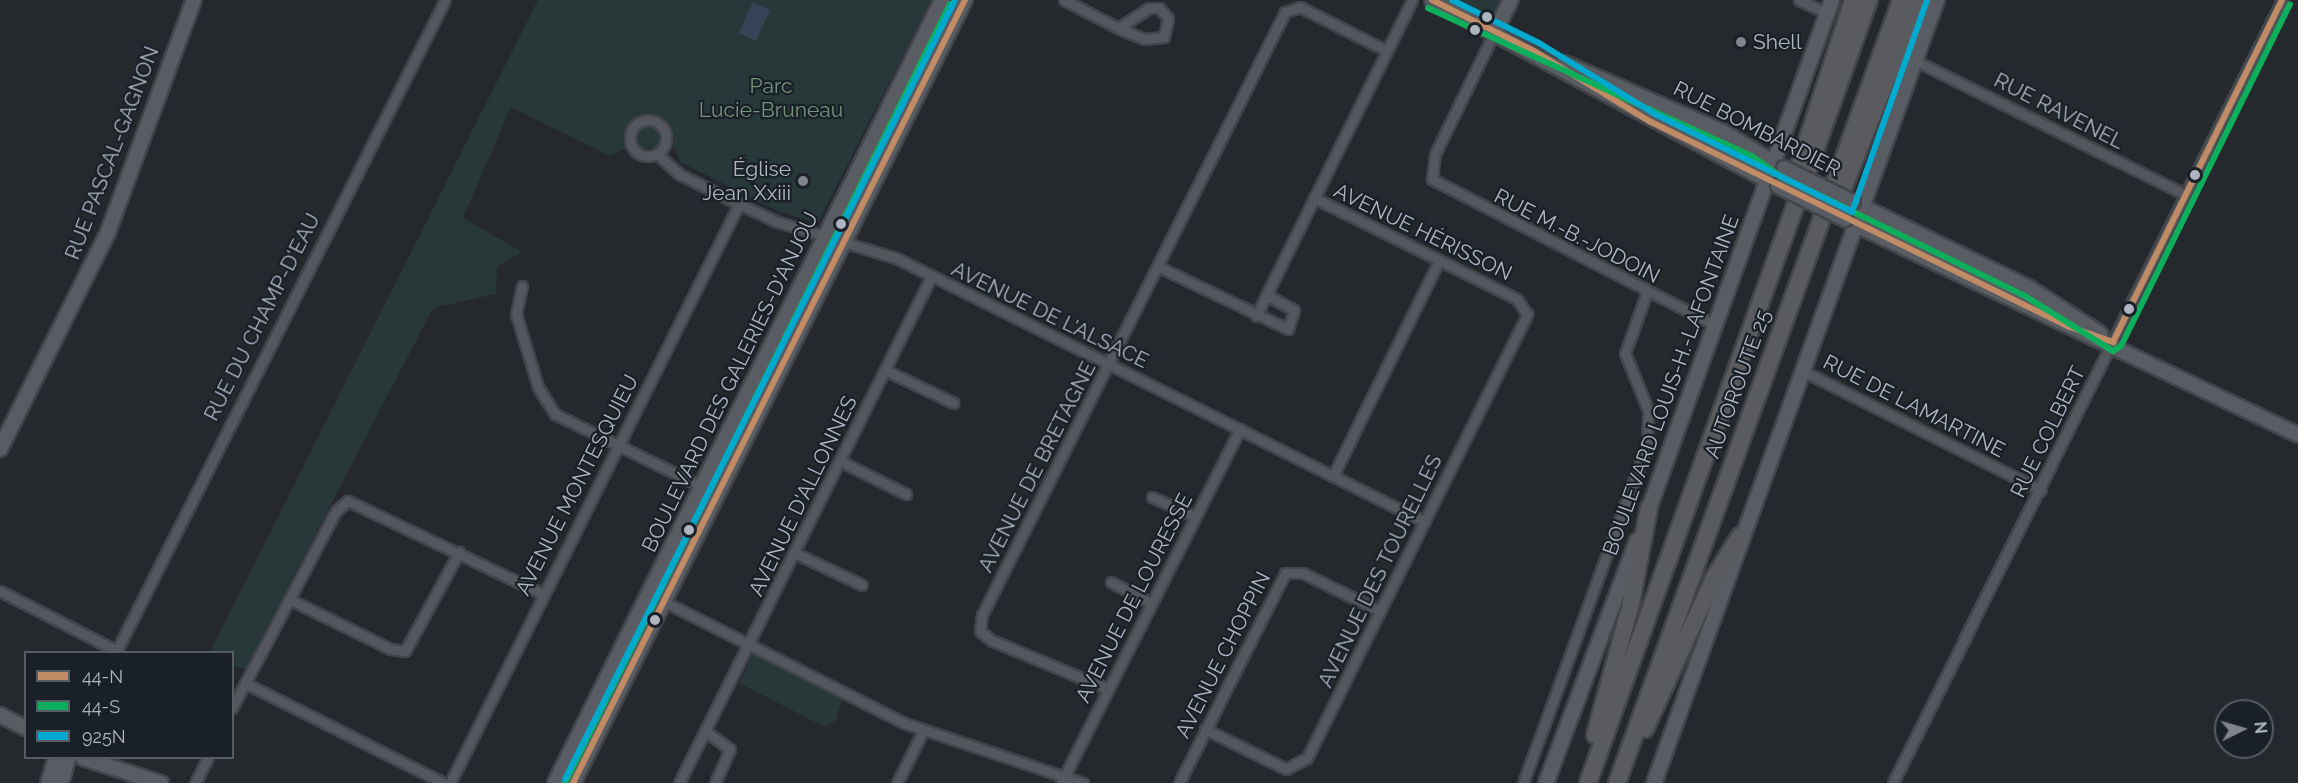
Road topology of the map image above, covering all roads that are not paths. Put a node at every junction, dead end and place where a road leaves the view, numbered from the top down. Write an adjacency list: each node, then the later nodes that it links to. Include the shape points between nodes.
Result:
1 (194, 0): 54 (street, RUE PASCAL-GAGNON, via 108,232)
2 (445, 0): 79 (street, RUE DU CHAMP-D'EAU)
3 (942, 0): 23 (street, BOULEVARD DES GALERIES-D'ANJOU)
4 (965, 0): 24 (street, BOULEVARD DES GALERIES-D'ANJOU)
5 (1064, 0): 18 (street)
6 (1412, 0): 20 (street)
7 (1432, 0): 19 (street, RUE BOMBARDIER)
8 (1511, 0): 19 (street)
9 (1799, 0): 17 (street)
10 (1853, 0): 35 (highway, via 1813,113)
11 (1869, 0): 35 (highway, AUTOROUTE 25)
12 (1900, 0): 43 (highway, AUTOROUTE 25)
13 (1918, 0): 43 (highway, via 1869,133)
14 (1937, 0): 22 (street)
15 (2282, 0): 28 (street, RUE COLBERT)
16 (1295, 3): 20 (street, AVENUE DE BRETAGNE); 37 (street, AVENUE DE BRETAGNE, via 1285,12)
17 (1830, 7): 26 (street, BOULEVARD LOUIS-H.-LAFONTAINE)
18 (1118, 28): 18 (street, via 1155,40 1166,33 1168,18 1159,8 1149,8)
19 (1495, 31): 21 (street, RUE BOMBARDIER); 40 (street, RUE M.-B.-JODOIN, via 1430,171 1438,186)
20 (1387, 51): 29 (street)
21 (1534, 51): 26 (street, RUE BOMBARDIER, via 1714,128); 27 (street, RUE BOMBARDIER, via 1619,105)
22 (1916, 61): 28 (street, RUE RAVENEL); 31 (street)
23 (899, 87): 24 (street); 33 (street, BOULEVARD DES GALERIES-D'ANJOU)
24 (919, 97): 34 (street, BOULEVARD DES GALERIES-D'ANJOU)
25 (657, 153): 30 (street, AVENUE DE L'ALSACE, via 679,174)
26 (1779, 165): 27 (street, BOULEVARD LOUIS-H.-LAFONTAINE); 31 (street, RUE BOMBARDIER, bridge)
27 (1772, 183): 32 (street, RUE BOMBARDIER, bridge); 45 (street, BOULEVARD LOUIS-H.-LAFONTAINE)
28 (2186, 195): 46 (street, RUE COLBERT)
29 (1314, 198): 36 (street, AVENUE HÉRISSON); 41 (street)
30 (739, 204): 33 (street, AVENUE DE L'ALSACE); 53 (street, AVENUE MONTESQUIEU)
31 (1858, 205): 32 (street); 46 (street, RUE BOMBARDIER, via 2029,288)
32 (1851, 222): 46 (street, RUE BOMBARDIER); 49 (street)
33 (827, 237): 34 (street, AVENUE DE L'ALSACE); 57 (street, BOULEVARD DES GALERIES-D'ANJOU)
34 (844, 241): 38 (street, AVENUE DE L'ALSACE); 59 (street, BOULEVARD DES GALERIES-D'ANJOU)
35 (1777, 248): 109 (highway, AUTOROUTE 25)
36 (1439, 261): 42 (street, AVENUE HÉRISSON); 56 (street)
37 (1159, 267): 44 (street); 47 (street, AVENUE DE BRETAGNE)
38 (932, 277): 47 (street, AVENUE DE L'ALSACE); 48 (street, AVENUE D'ALLONNES)
39 (522, 286): 53 (street, via 516,314 545,404 555,414)
40 (1647, 292): 45 (street, RUE M.-B.-JODOIN); 107 (street, BOULEVARD LOUIS-H.-LAFONTAINE, via 1625,353 1648,410 1647,444)
41 (1267, 295): 44 (street); 44 (street, via 1292,308 1295,317 1284,330)
42 (1517, 299): 64 (street, AVENUE DES TOURELLES, via 1527,314)
43 (1789, 309): 93 (highway, AUTOROUTE 25)
44 (1256, 316)
45 (1715, 325): 62 (street, BOULEVARD LOUIS-H.-LAFONTAINE)
46 (2113, 342): 52 (street, RUE BOMBARDIER); 58 (street, RUE COLBERT)
47 (1110, 364): 51 (street, AVENUE DE L'ALSACE); 81 (street, AVENUE DE BRETAGNE, via 980,623 991,640)
48 (885, 370): 50 (street); 55 (street, AVENUE D'ALLONNES)
49 (1803, 371): 58 (street, RUE DE LAMARTINE); 65 (street)
50 (954, 403)
51 (1240, 429): 56 (street, AVENUE DE L'ALSACE); 63 (street, AVENUE DE LOURESSE)
52 (2298, 435)
53 (618, 445): 57 (street); 71 (street, AVENUE MONTESQUIEU)
54 (0, 448)
55 (840, 461): 60 (street); 67 (street, AVENUE D'ALLONNES)
56 (1333, 476): 64 (street, AVENUE DE L'ALSACE)
57 (702, 487): 59 (street); 72 (street, BOULEVARD DES GALERIES-D'ANJOU)
58 (2041, 490): 111 (street, RUE COLBERT)
59 (717, 494): 74 (street, BOULEVARD DES GALERIES-D'ANJOU)
60 (906, 494)
61 (1152, 496): 63 (street)
62 (1649, 508): 108 (street, BOULEVARD LOUIS-H.-LAFONTAINE); 109 (highway, via 1631,603 1604,691)
63 (1195, 517): 75 (street, AVENUE DE LOURESSE)
64 (1425, 522): 76 (street, AVENUE DES TOURELLES)
65 (1740, 536): 93 (highway, via 1714,578 1671,684); 110 (street)
66 (459, 552): 71 (street); 73 (street, via 362,503 348,501 336,511); 73 (street, via 405,651 390,649)
67 (795, 553): 69 (street); 77 (street, AVENUE D'ALLONNES)
68 (1111, 582): 75 (street)
69 (862, 585)
70 (0, 591): 78 (street)
71 (543, 594): 99 (street, AVENUE MONTESQUIEU)
72 (649, 594): 74 (street); 100 (street, BOULEVARD DES GALERIES-D'ANJOU)
73 (289, 599): 80 (street)
74 (664, 602): 77 (street); 101 (street, BOULEVARD DES GALERIES-D'ANJOU)
75 (1151, 603): 81 (street, AVENUE DE LOURESSE)
76 (1380, 611): 85 (street, AVENUE CHOPPIN, via 1303,573 1286,573); 85 (street, AVENUE DES TOURELLES, via 1301,766 1286,769)
77 (749, 644): 86 (street); 87 (street, AVENUE D'ALLONNES)
78 (115, 651)
79 (118, 651)
80 (245, 683): 82 (street); 98 (street)
81 (1108, 689): 92 (street, AVENUE DE LOURESSE)
82 (234, 704)
83 (0, 715): 84 (street)
84 (24, 727)
85 (1205, 729): 106 (street, AVENUE CHOPPIN)
86 (924, 730): 92 (street); 104 (street)
87 (705, 731): 102 (street, AVENUE D'ALLONNES); 103 (street, via 729,749)
88 (56, 759): 94 (street)
89 (68, 759): 95 (street)
90 (86, 759): 96 (street)
91 (207, 759): 97 (street)
92 (1063, 780): 105 (street)
93 (1618, 780)
94 (48, 783)
95 (61, 783)
96 (161, 783)
97 (195, 783)
98 (444, 783)
99 (450, 783)
100 (555, 783)
101 (573, 783)
102 (679, 783)
103 (715, 783)
104 (897, 783)
105 (1083, 783)
106 (1179, 783)
107 (1523, 783)
108 (1546, 783)
109 (1586, 783)
110 (1654, 783)
111 (1893, 783)

